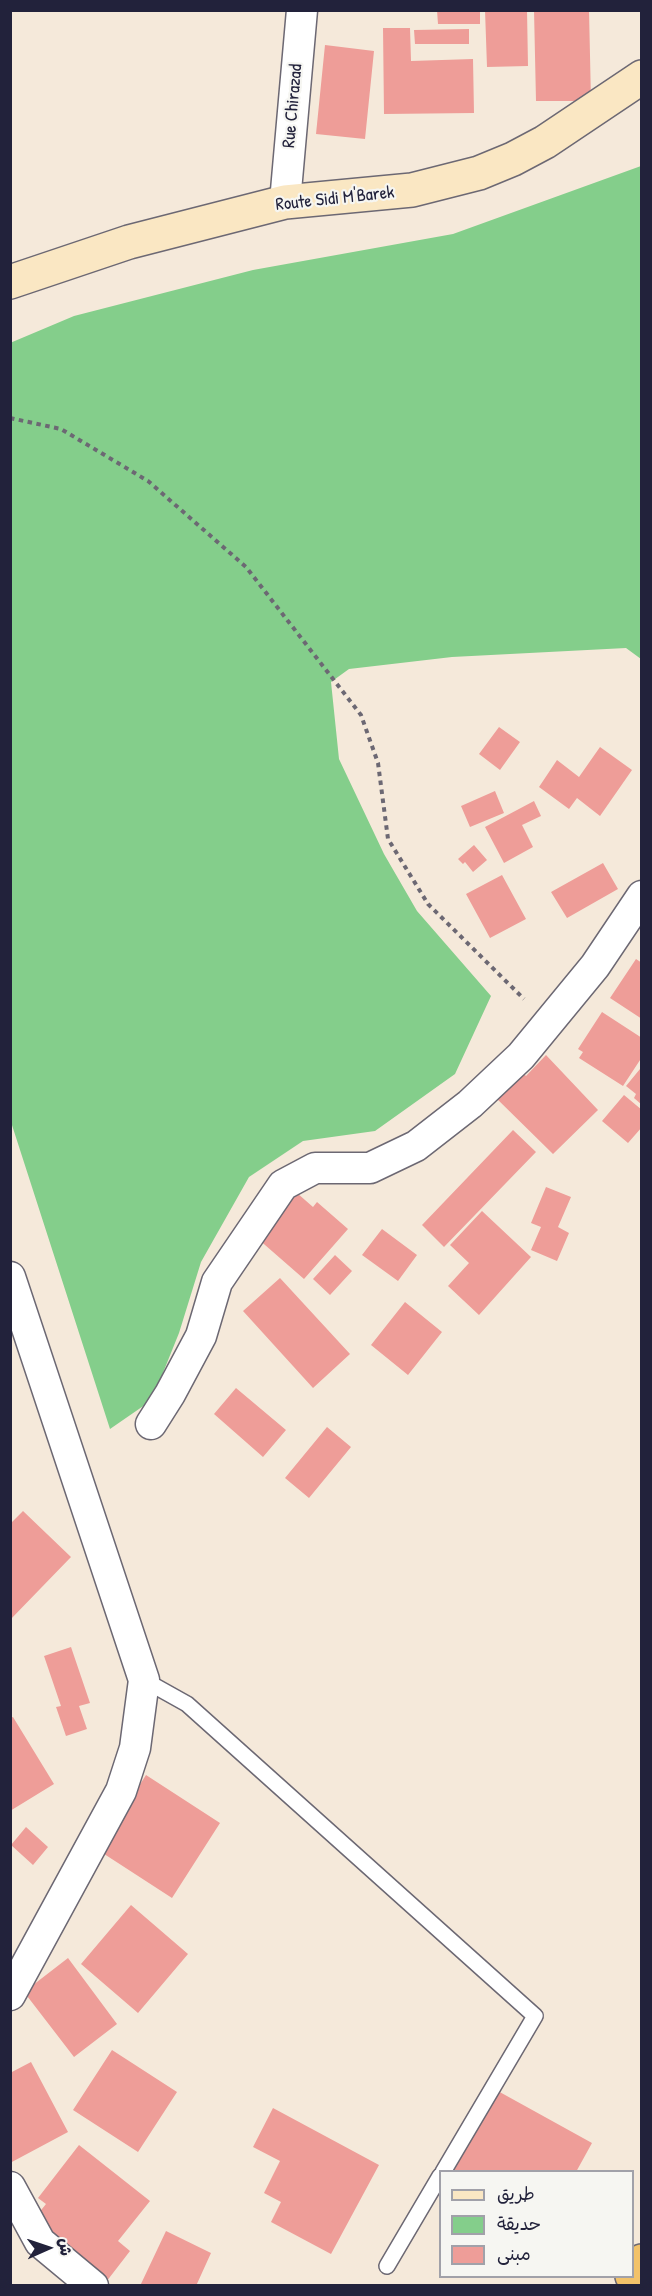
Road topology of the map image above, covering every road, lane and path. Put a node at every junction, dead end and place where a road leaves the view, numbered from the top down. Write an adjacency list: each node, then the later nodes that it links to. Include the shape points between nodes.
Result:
1 (302, 10): 3 (street, Rue Chirazad)
2 (642, 77): 3 (main road, Route Sidi M'Barek, via 545,142 479,173 412,190)
3 (285, 201): 4 (main road, Route Sidi M'Barek, via 129,242)
4 (10, 282)
5 (10, 418): 7 (path, via 61,429 148,481 246,567 361,715 378,763 388,839 428,904)
6 (642, 896): 7 (street, via 595,966)
7 (548, 1023): 9 (street, via 521,1056 470,1104 416,1146 370,1168 315,1168 284,1185 217,1282 201,1336)
8 (10, 1277): 10 (street)
9 (151, 1424)
10 (144, 1680): 11 (street, via 135,1748 121,1791); 12 (lane, via 187,1704 535,2016)
11 (10, 1995)
12 (444, 2170)
13 (439, 2179): 15 (lane)
14 (10, 2187): 16 (street, via 40,2242)
15 (387, 2266)
16 (93, 2286)

